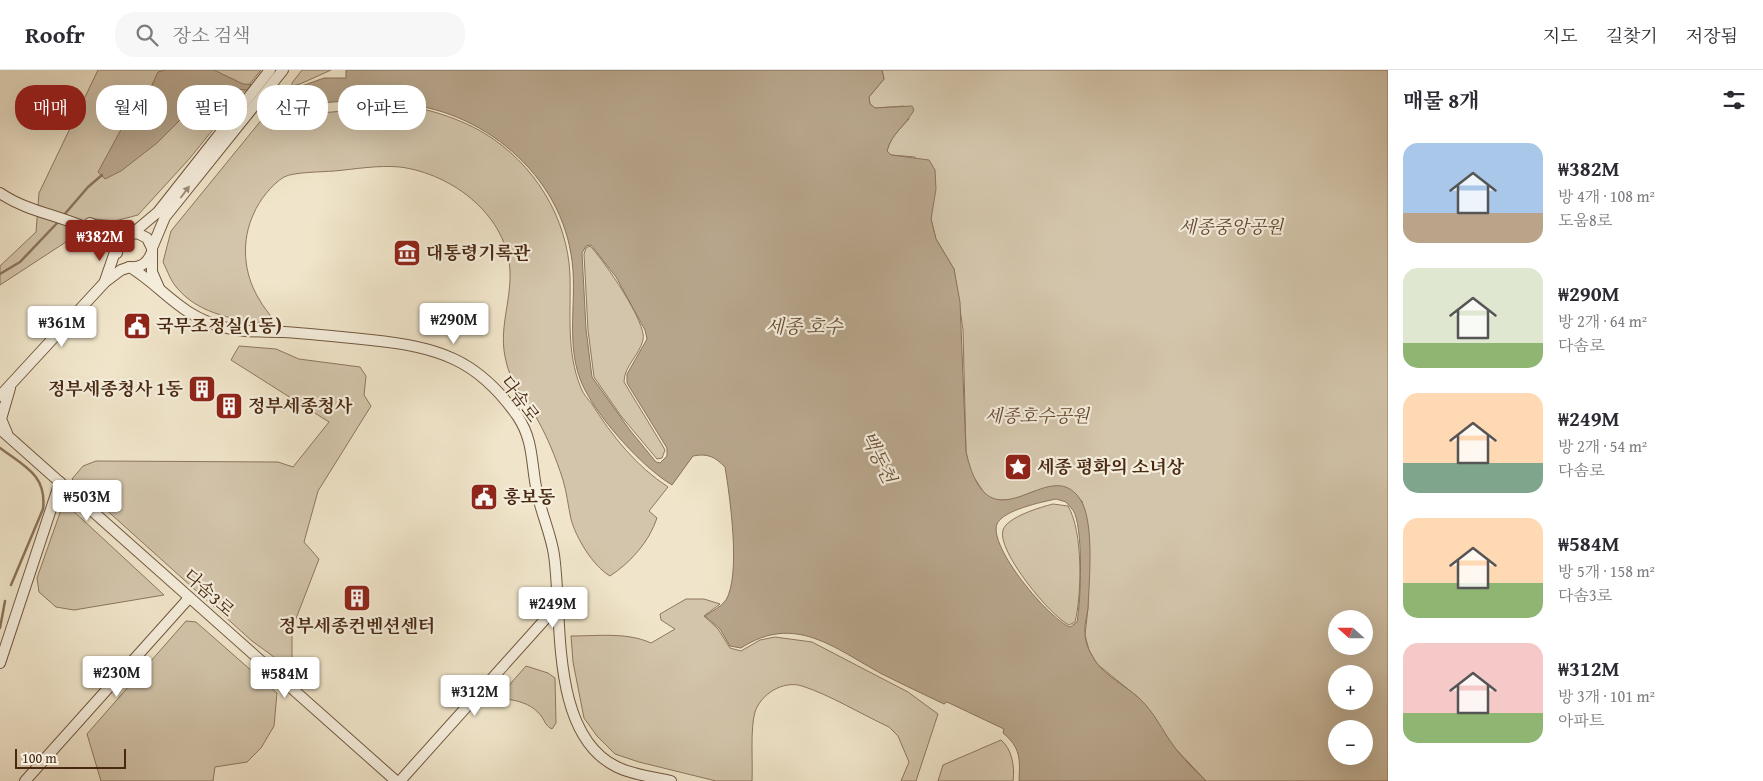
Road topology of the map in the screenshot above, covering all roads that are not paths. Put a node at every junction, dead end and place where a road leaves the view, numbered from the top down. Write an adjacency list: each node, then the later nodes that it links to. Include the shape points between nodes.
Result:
1 (277, 72): 4 (street, via 249,102)
2 (0, 184): 5 (street, via 19,197)
3 (0, 192): 5 (street, via 14,201)
4 (162, 215): 6 (street, via 133,226 117,229); 7 (street); 9 (street); 12 (street, via 154,255)
5 (78, 220): 6 (street); 8 (street, 다솜로)
6 (100, 227): 7 (street, via 116,234)
7 (129, 234): 8 (street, via 121,238); 9 (street, via 147,238)
8 (116, 249): 10 (street, 다솜로, via 120,261); 11 (street)
9 (151, 251): 10 (street, via 146,263); 12 (street, 다솜로, via 152,272)
10 (130, 267): 11 (street); 12 (street, 다솜로)
11 (105, 282): 13 (street)
12 (159, 289): 19 (street, 다솜로, via 191,316 222,327 409,344 429,348 476,371 497,389 529,439 536,492 554,555)
13 (11, 385): 14 (street); 16 (street, via 1,419)
14 (0, 396)
15 (0, 429): 16 (street, 다솜3로)
16 (9, 436): 17 (street, 다솜3로)
17 (60, 482): 18 (street, 다솜3로); 20 (street)
18 (189, 598): 21 (street); 22 (street, 다솜3로)
19 (557, 606): 23 (street); 24 (street, 다솜로, via 572,712 588,742 599,755 617,767)
20 (0, 664)
21 (26, 781)
22 (396, 781)
23 (400, 781)
24 (671, 781)

